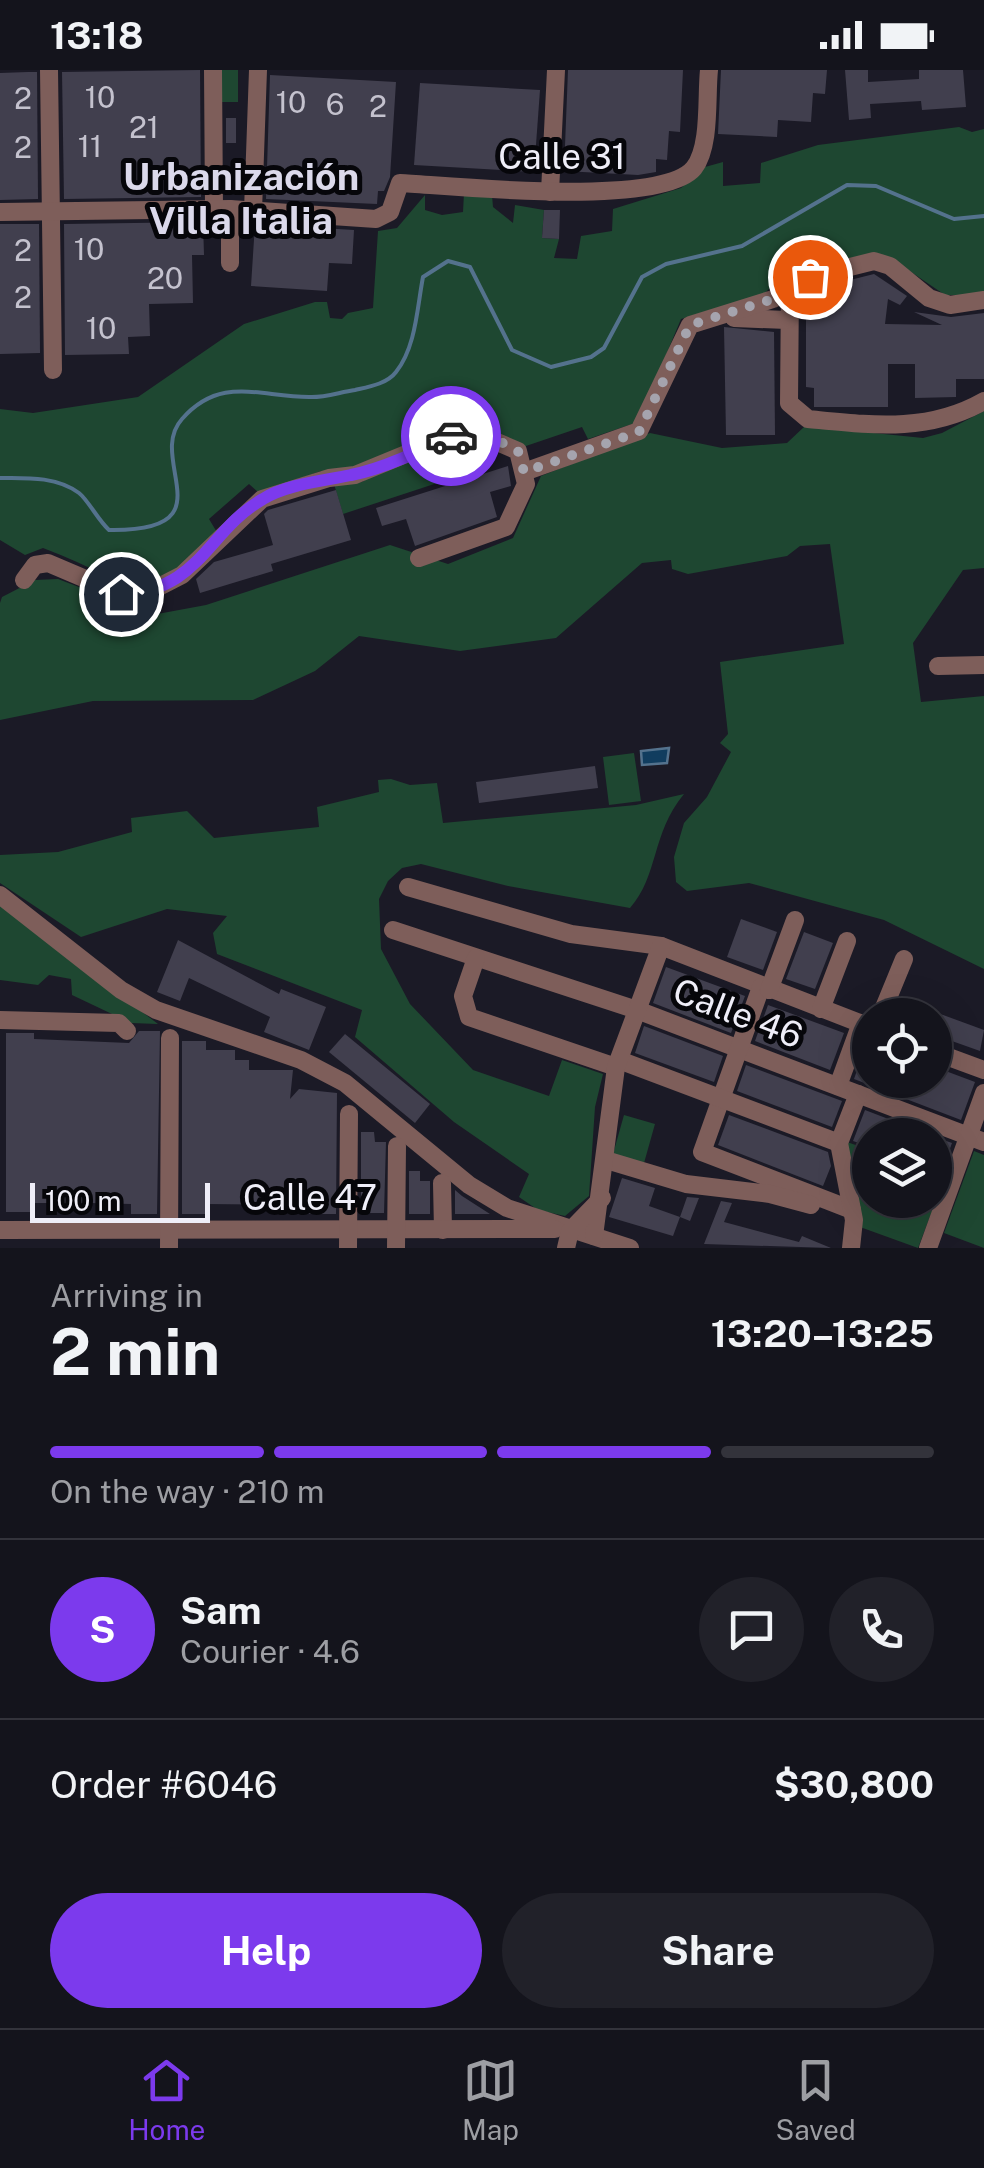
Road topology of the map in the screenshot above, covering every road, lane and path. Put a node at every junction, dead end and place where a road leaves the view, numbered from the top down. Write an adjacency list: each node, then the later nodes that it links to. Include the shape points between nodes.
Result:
1 (49, 70): 8 (street)
2 (213, 70): 7 (street)
3 (258, 70): 9 (street)
4 (556, 70): 6 (street)
5 (709, 70): 6 (street, Calle 31, via 702,146 694,168 676,183)
6 (550, 192): 9 (street, Calle 31, via 400,183 390,212 376,219)
7 (222, 209): 8 (street); 9 (street); 11 (street)
8 (51, 211): 10 (street); 16 (street)
9 (254, 211)
10 (0, 212)
11 (230, 263)
12 (790, 286): 13 (street, via 874,261 929,298 950,305); 14 (street); 15 (street)
13 (984, 300)
14 (719, 318): 15 (street); 18 (street, via 690,325 639,432)
15 (787, 320): 17 (street, via 788,403 808,419 920,426)
16 (53, 370)
17 (984, 401)
18 (524, 472): 19 (street, via 526,484 506,527); 20 (street, via 518,451 474,432 457,433 355,475 262,499 182,575 147,593 121,594 48,564 35,565)
19 (418, 558)
20 (24, 580)
21 (984, 665): 22 (street)
22 (938, 666)
23 (408, 887): 28 (street, via 571,934)
24 (0, 895): 63 (street, via 121,990 166,1014 345,1082 469,1185)
25 (795, 920): 31 (street)
26 (393, 930): 29 (street, Calle 46)
27 (847, 941): 33 (street)
28 (652, 945): 31 (street); 34 (street)
29 (476, 958): 34 (street, Calle 46); 42 (street, via 463,996 468,1017)
30 (904, 958): 32 (street)
31 (765, 989): 33 (street); 39 (street)
32 (888, 998)
33 (820, 1008): 36 (street)
34 (638, 1010): 39 (street, Calle 46); 42 (street)
35 (0, 1020): 37 (street, via 119,1023)
36 (852, 1020)
37 (127, 1031)
38 (170, 1038): 62 (street)
39 (739, 1048): 44 (street, Calle 46); 49 (street)
40 (852, 1054): 44 (street)
41 (952, 1058): 43 (street)
42 (617, 1063): 49 (street); 54 (street)
43 (984, 1070)
44 (838, 1086): 45 (street, Calle 46)
45 (852, 1092)
46 (984, 1093): 51 (street)
47 (856, 1098): 52 (street)
48 (869, 1098): 51 (street, Calle 46)
49 (721, 1099): 52 (street); 57 (street, via 702,1152)
50 (348, 1114): 64 (street)
51 (975, 1138): 69 (street)
52 (839, 1144): 56 (street)
53 (398, 1146): 65 (street)
54 (606, 1160): 58 (street, via 686,1184 770,1194); 63 (street, via 602,1197)
55 (442, 1182): 61 (street)
56 (852, 1210)
57 (852, 1215)
58 (852, 1215)
59 (853, 1218): 68 (street)
60 (0, 1230): 62 (street, Calle 47)
61 (442, 1230): 65 (street, Calle 47); 66 (street, Calle 47)
62 (169, 1238): 64 (street, Calle 47)
63 (574, 1238): 66 (street, Calle 47); 67 (street)
64 (348, 1239): 65 (street, Calle 47)
65 (396, 1239)
66 (483, 1240)
67 (630, 1248)
68 (851, 1248)
69 (928, 1248)

